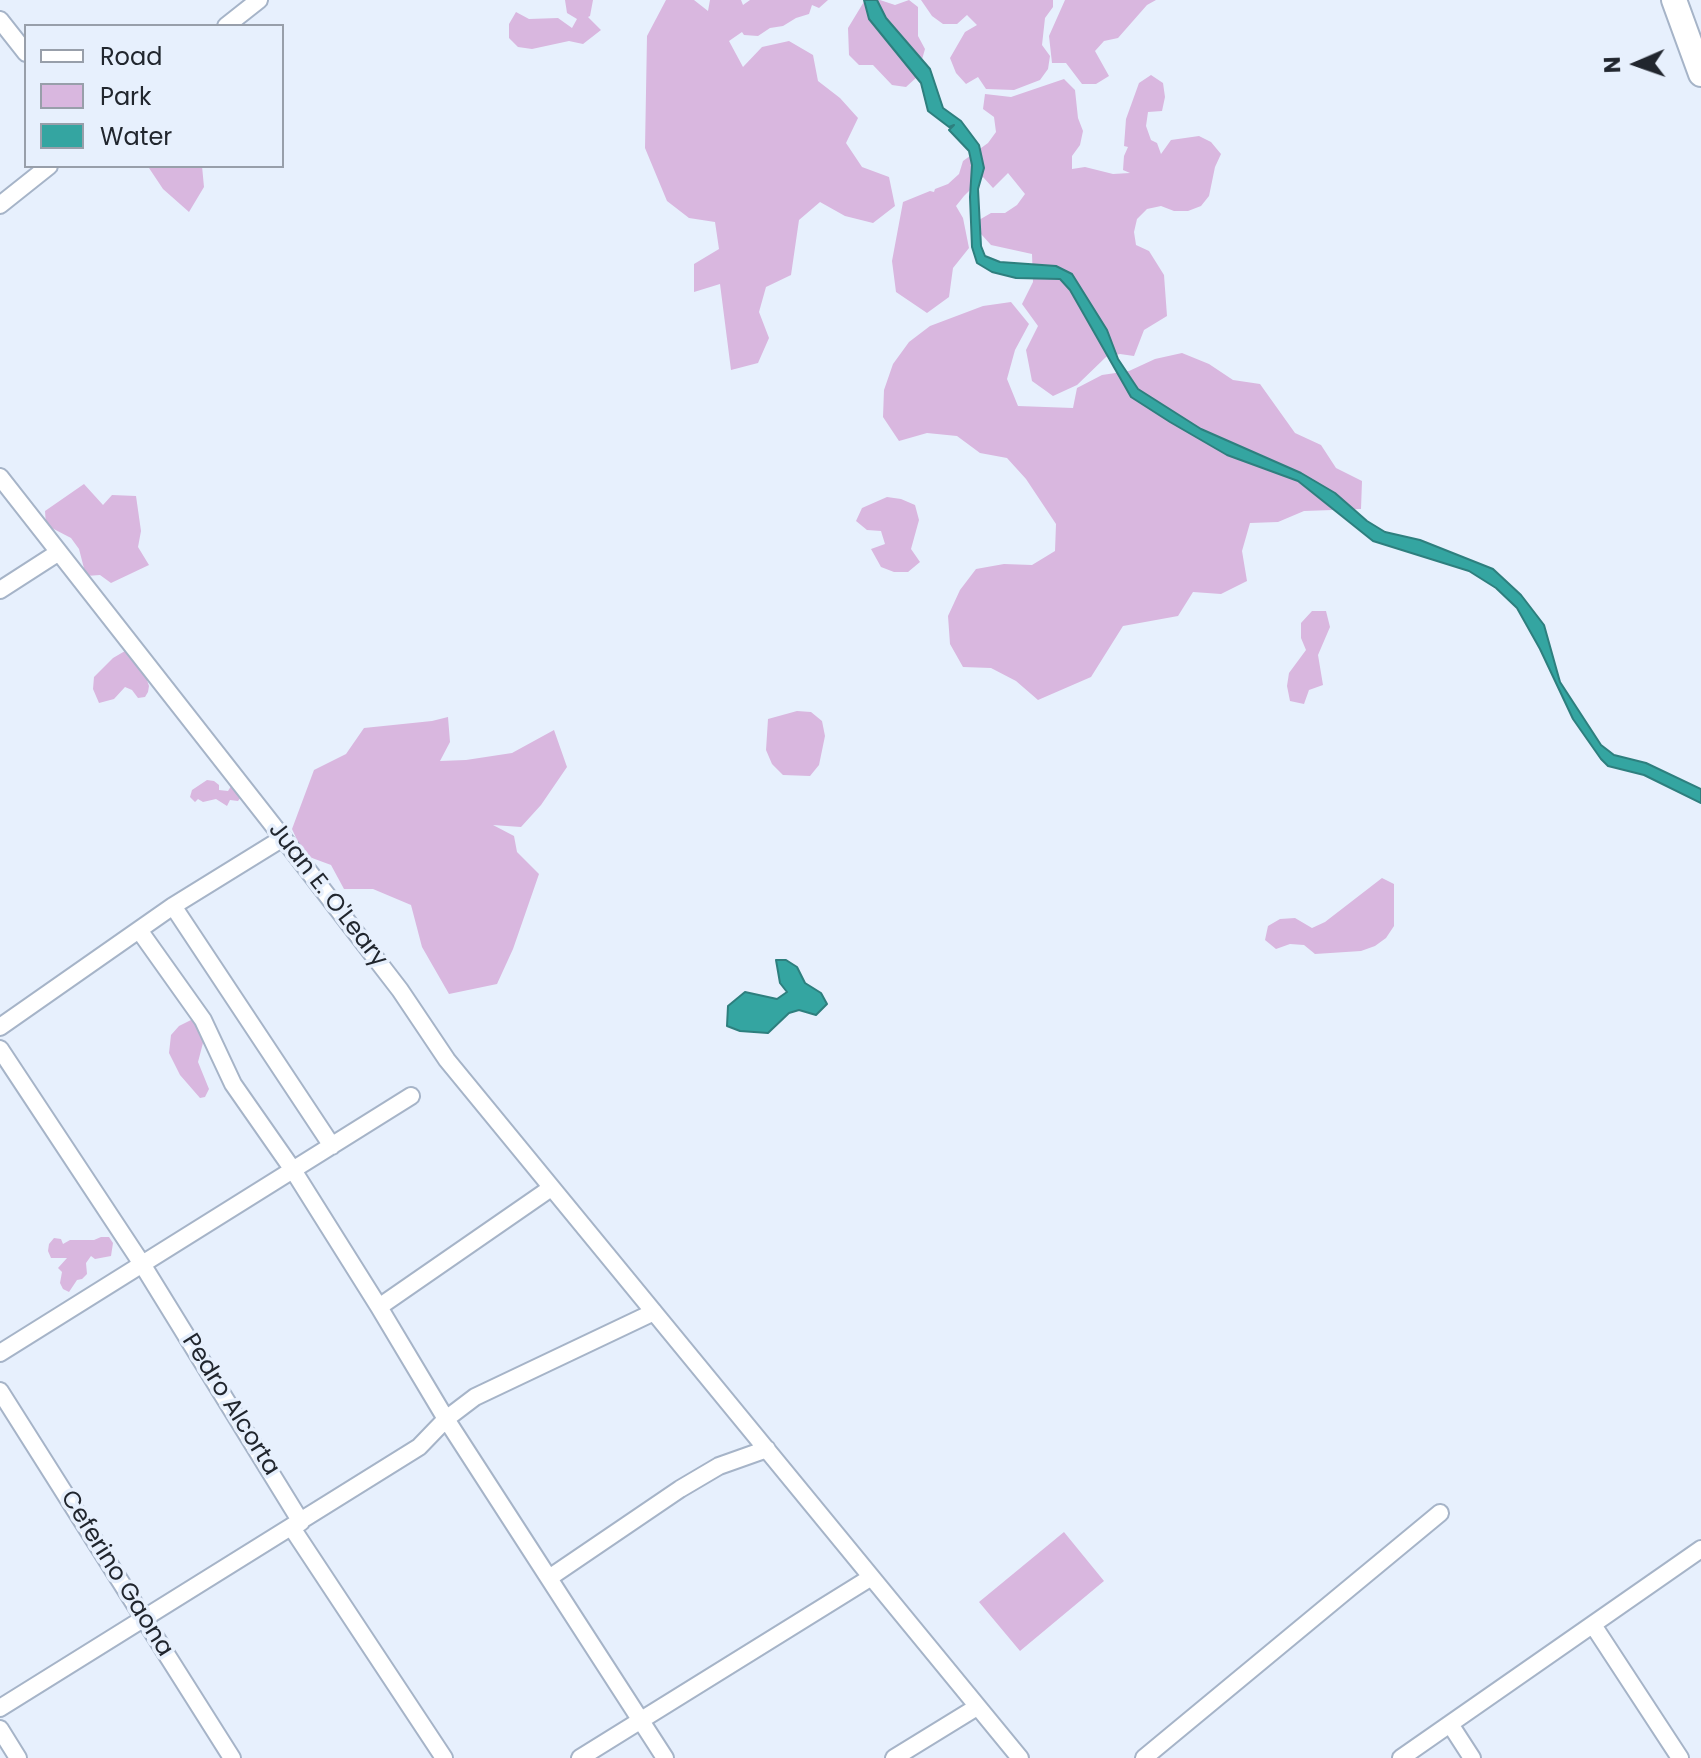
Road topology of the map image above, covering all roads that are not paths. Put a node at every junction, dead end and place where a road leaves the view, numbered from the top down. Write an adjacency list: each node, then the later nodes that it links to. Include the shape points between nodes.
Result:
1 (259, 0): 4 (street)
2 (1674, 0): 6 (highway)
3 (0, 20): 5 (street)
4 (229, 24)
5 (24, 50)
6 (1701, 74)
7 (46, 168): 8 (street)
8 (0, 205)
9 (0, 477): 10 (street, Juan E. O'Leary)
10 (59, 552): 11 (street); 12 (street, Juan E. O'Leary)
11 (0, 590)
12 (283, 838): 13 (street); 20 (street, Juan E. O'Leary, via 447,1060)
13 (173, 906): 14 (street); 18 (street)
14 (139, 930): 15 (street); 19 (street, via 203,1020 233,1084)
15 (0, 1027)
16 (0, 1049): 21 (street, Pedro Alcorta)
17 (411, 1096): 18 (street)
18 (332, 1146): 19 (street)
19 (293, 1170): 21 (street); 22 (street)
20 (551, 1188): 22 (street); 23 (street, Juan E. O'Leary)
21 (142, 1264): 24 (street); 29 (street, Pedro Alcorta)
22 (379, 1307): 26 (street)
23 (654, 1312): 26 (street, via 475,1397); 27 (street, Juan E. O'Leary)
24 (0, 1353)
25 (0, 1391): 33 (street, Ceferino Gaona)
26 (446, 1419): 29 (street, via 419,1447); 31 (street)
27 (767, 1449): 31 (street, via 719,1466 680,1489); 32 (street, Juan E. O'Leary)
28 (1440, 1513): 47 (street)
29 (301, 1522): 33 (street); 42 (street, Pedro Alcorta, via 292,1528)
30 (1701, 1549): 34 (street)
31 (549, 1578): 37 (street)
32 (870, 1578): 35 (street, Juan E. O'Leary); 37 (street)
33 (145, 1619): 36 (street); 41 (street, Ceferino Gaona)
34 (1593, 1625): 38 (street); 50 (street)
35 (977, 1707): 45 (street); 46 (street, Juan E. O'Leary)
36 (0, 1708)
37 (640, 1720): 43 (street); 44 (street)
38 (1450, 1724): 48 (street); 49 (street)
39 (0, 1729): 40 (street)
40 (18, 1758)
41 (232, 1758)
42 (444, 1758)
43 (580, 1758)
44 (665, 1758)
45 (894, 1758)
46 (1020, 1758)
47 (1144, 1758)
48 (1401, 1758)
49 (1472, 1758)
50 (1680, 1758)

